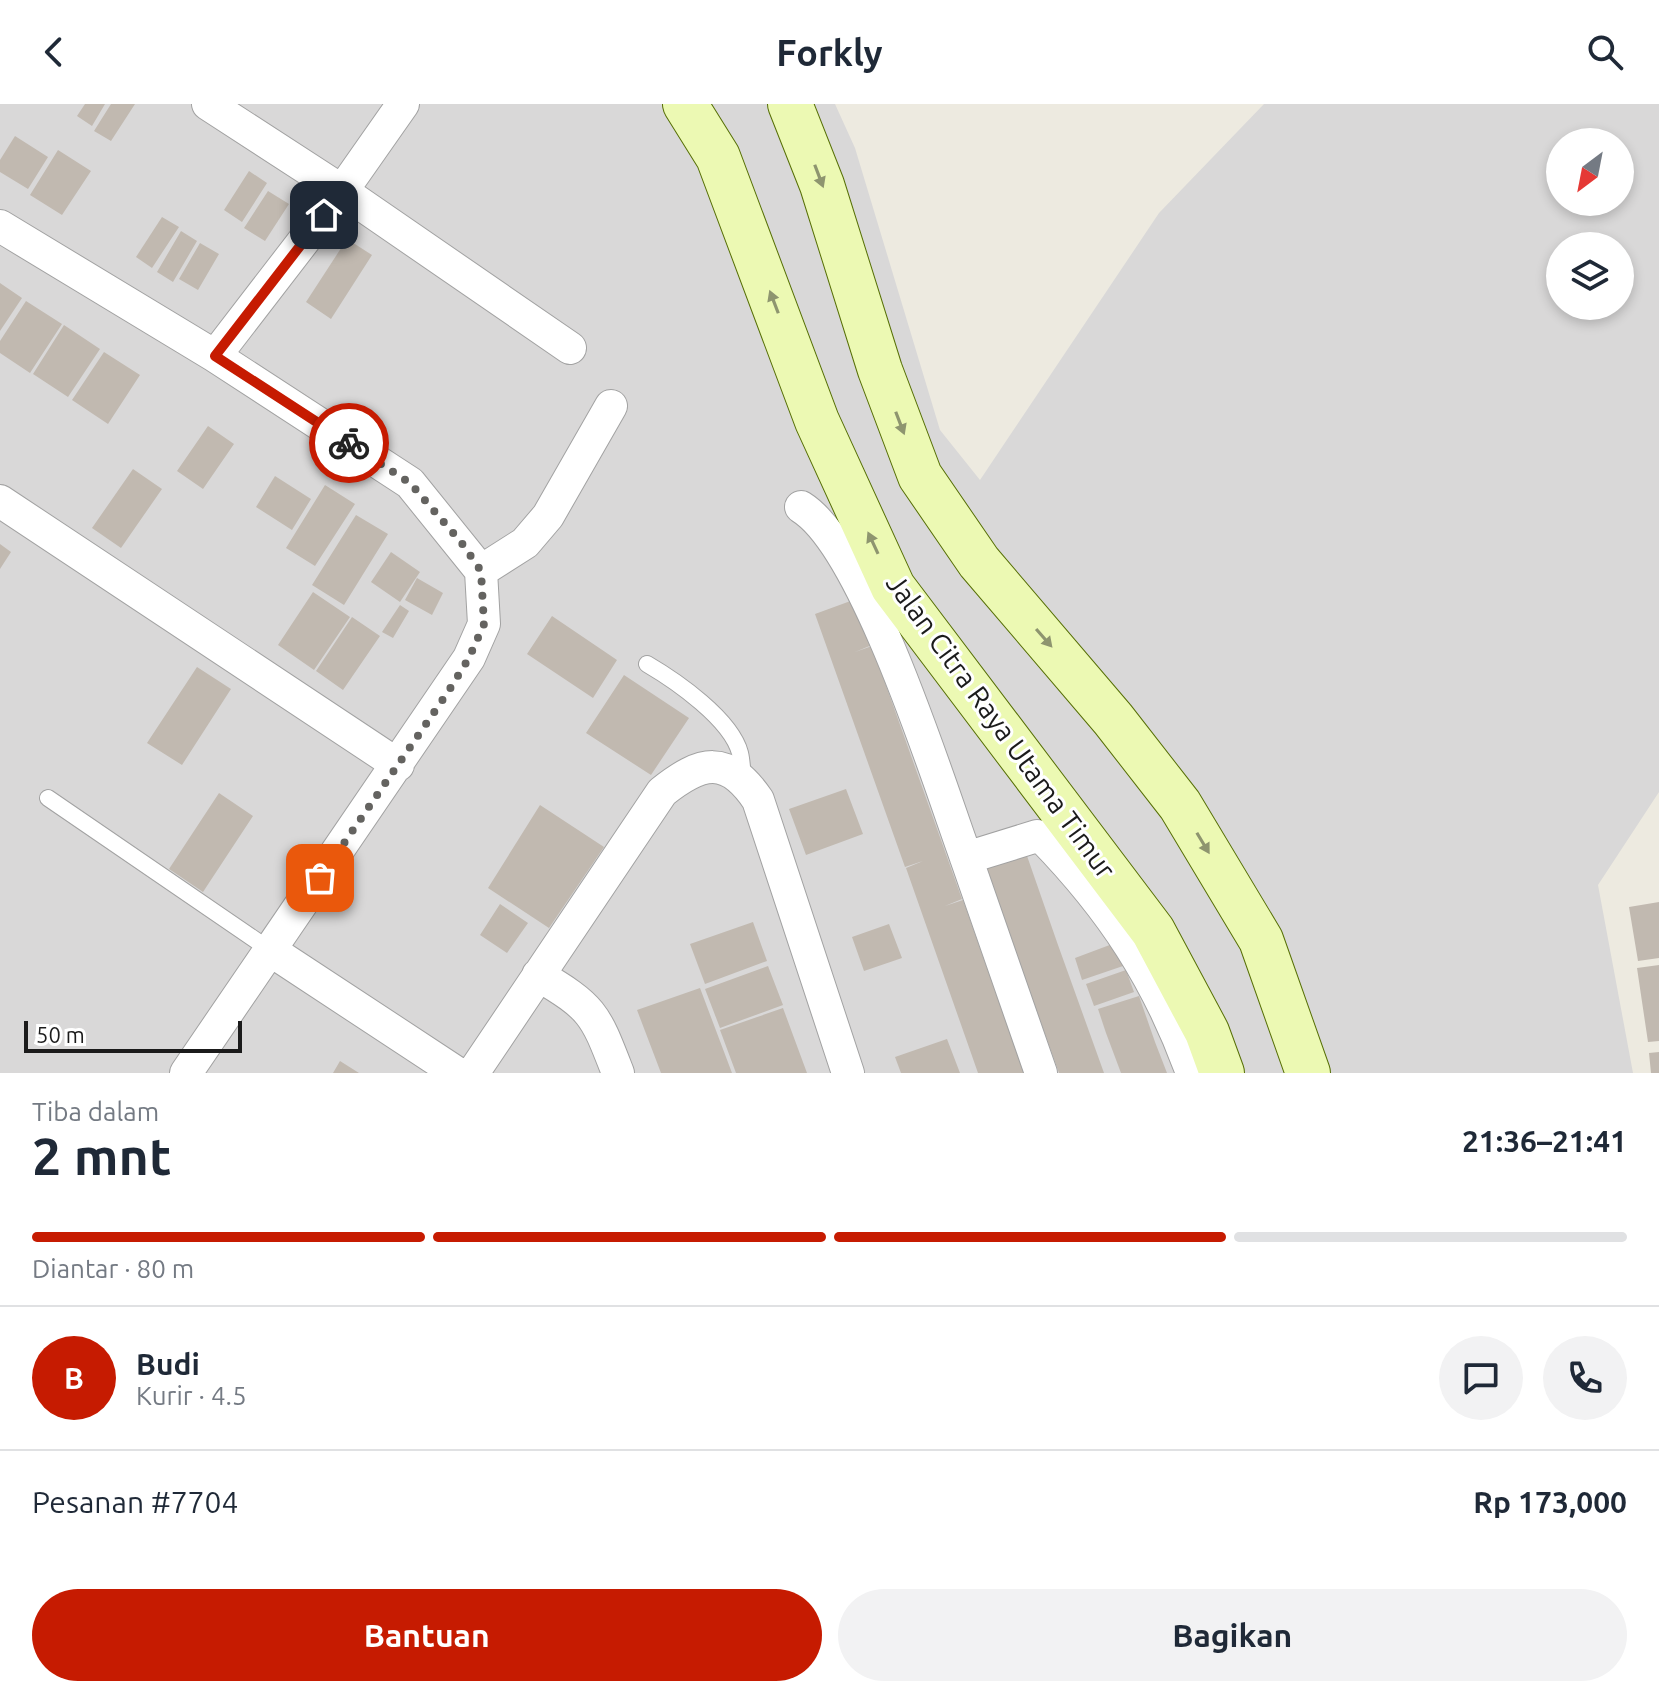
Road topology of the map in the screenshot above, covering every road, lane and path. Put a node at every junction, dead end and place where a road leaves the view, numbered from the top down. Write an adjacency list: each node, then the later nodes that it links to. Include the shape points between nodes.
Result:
1 (208, 104): 5 (street)
2 (403, 104): 5 (street)
3 (685, 104): 27 (main road, Jalan Citra Raya Utama Timur, one-way to 3, via 1207,1032 1153,931 893,587 817,421 718,157)
4 (790, 104): 28 (main road, one-way to 28, via 920,476 979,562 1180,805 1261,940)
5 (342, 191): 7 (street); 8 (street)
6 (0, 226): 8 (street)
7 (570, 348)
8 (215, 356): 12 (street, via 410,483)
9 (611, 406): 12 (street, via 548,516 525,543)
10 (0, 501): 14 (street)
11 (801, 507): 17 (street, via 841,554 880,630)
12 (481, 571): 14 (street, via 484,624 469,658)
13 (647, 664): 15 (lane, via 710,712 740,751)
14 (398, 765): 18 (street)
15 (743, 778): 19 (street, via 707,766 688,771 662,792); 24 (street, via 758,800)
16 (48, 798): 18 (lane)
17 (966, 858): 25 (street); 26 (street, via 1042,837 1080,876 1125,936 1167,1007)
18 (270, 950): 20 (street); 21 (street)
19 (538, 975): 22 (street); 23 (street, via 595,1016)
20 (186, 1073)
21 (457, 1073)
22 (473, 1073)
23 (618, 1073)
24 (848, 1073)
25 (1041, 1073)
26 (1192, 1073)
27 (1222, 1073)
28 (1308, 1073)

